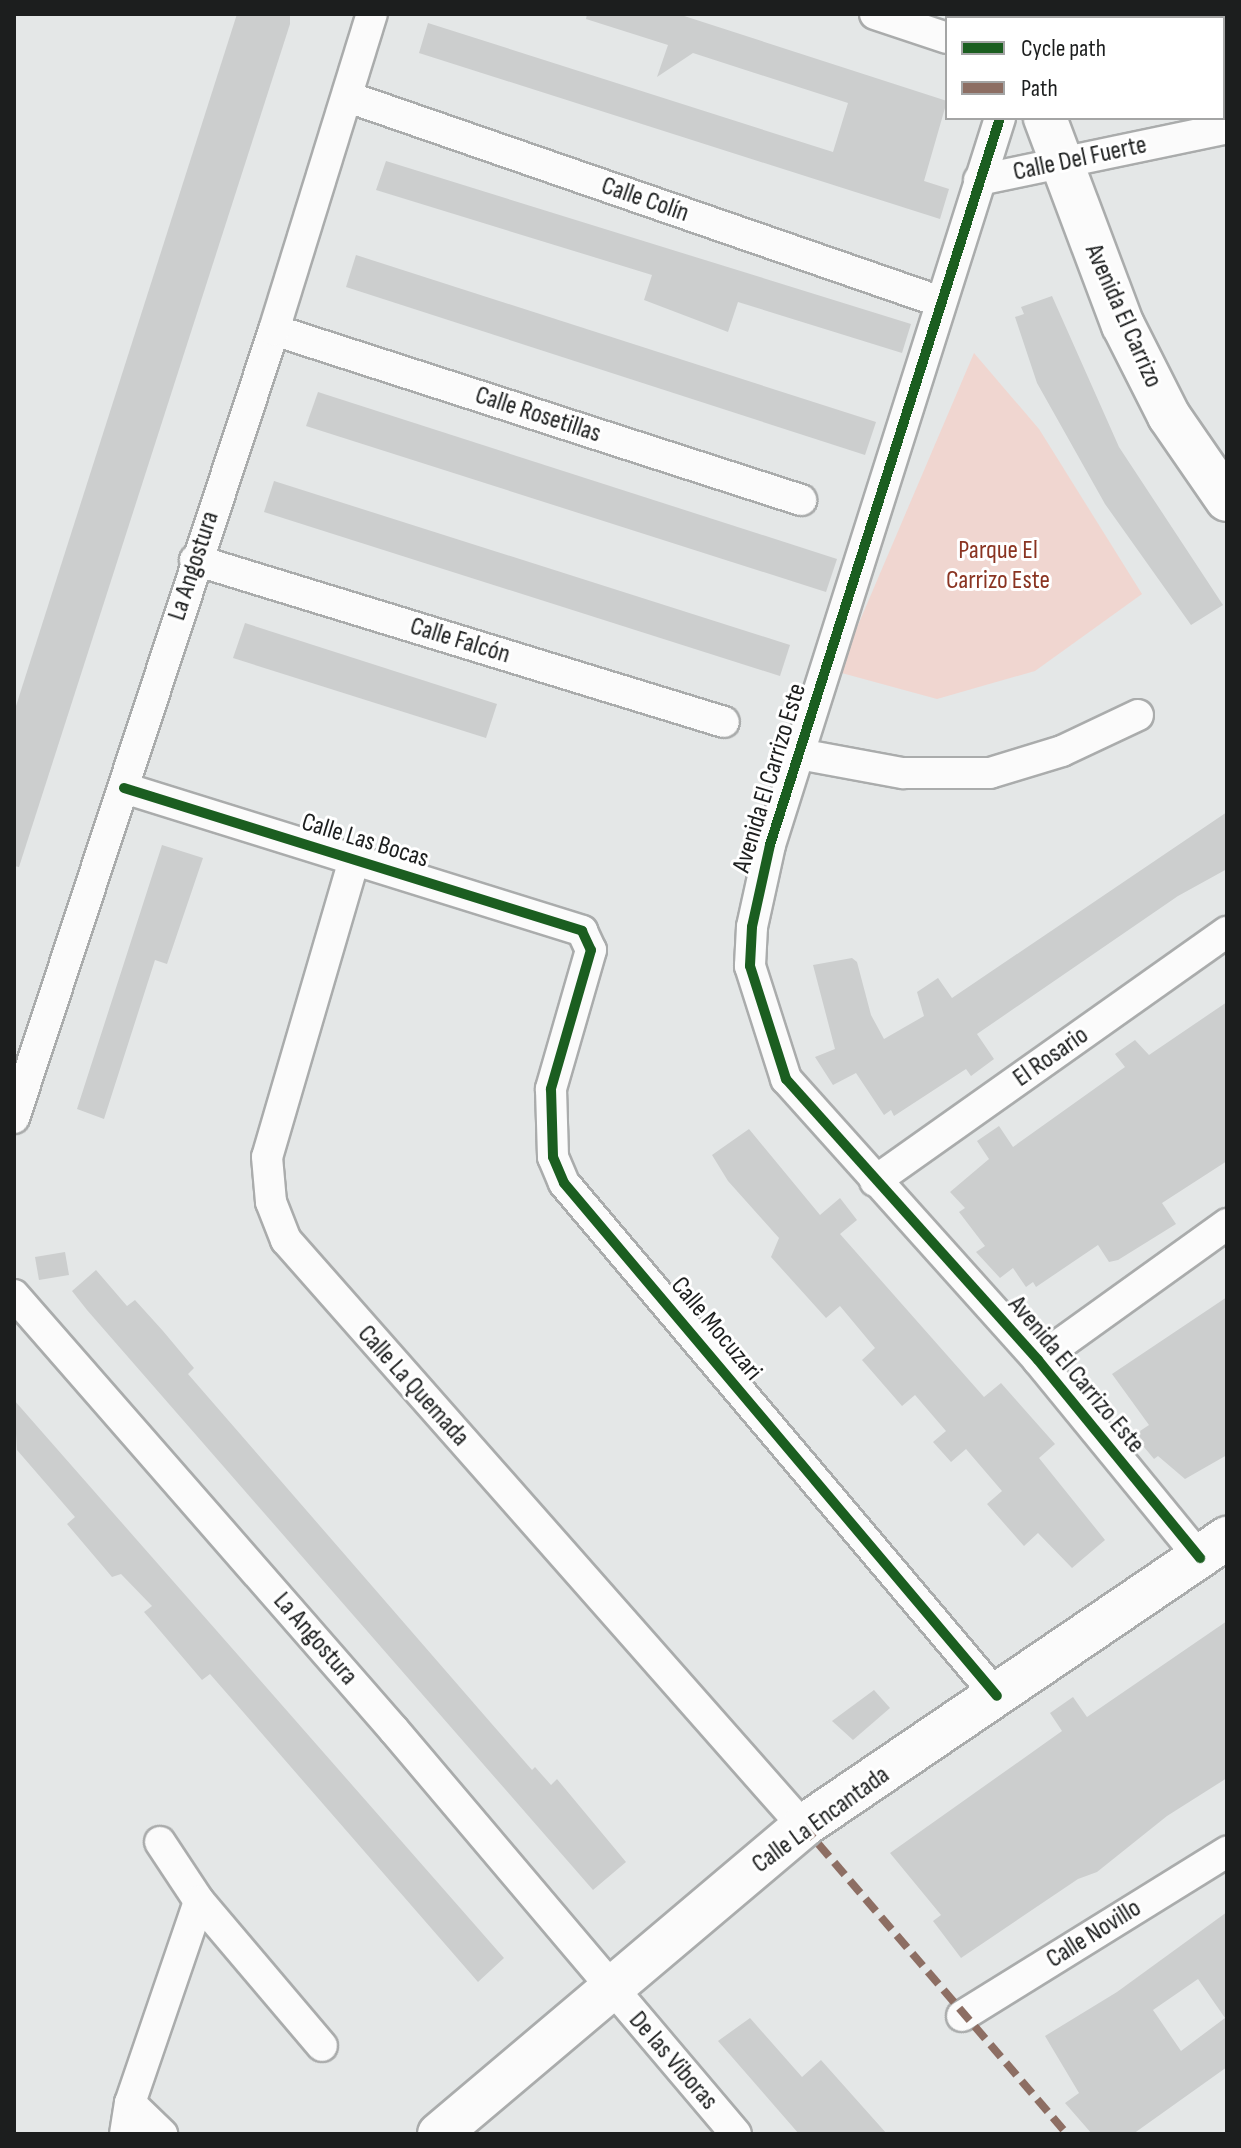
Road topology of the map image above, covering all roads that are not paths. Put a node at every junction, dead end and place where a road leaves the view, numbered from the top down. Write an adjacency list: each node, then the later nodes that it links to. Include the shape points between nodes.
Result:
1 (372, 14): 4 (street, La Angostura)
2 (875, 14): 3 (street)
3 (945, 37)
4 (348, 97): 10 (street, Calle Colín); 11 (street, La Angostura)
5 (999, 120): 9 (street, Avenida El Carrizo Este)
6 (1046, 120): 8 (street, Avenida El Carrizo)
7 (1227, 128): 8 (street, Calle Del Fuerte)
8 (1060, 163): 9 (street, Calle Del Fuerte); 13 (street, Avenida El Carrizo, via 1123,325 1169,416)
9 (979, 180): 10 (street, Avenida El Carrizo Este)
10 (941, 302): 17 (street, Avenida El Carrizo Este)
11 (274, 330): 12 (street, Calle Rosetillas); 14 (street, La Angostura)
12 (801, 500)
13 (1227, 500)
14 (195, 560): 16 (street, Calle Falcón); 18 (street, La Angostura)
15 (1138, 715): 17 (street, via 1062,751 990,773 903,773)
16 (724, 722)
17 (799, 754): 23 (street, Avenida El Carrizo Este, via 760,886 750,966 786,1079)
18 (124, 788): 19 (street, Calle Las Bocas); 22 (street, La Angostura)
19 (354, 860): 21 (street, Calle Las Bocas, via 582,931); 29 (street, Calle La Quemada, via 267,1157 271,1202 286,1240)
20 (1227, 932): 23 (street, El Rosario)
21 (589, 940): 28 (street, Calle Mocuzari, via 551,1089 553,1157 564,1183)
22 (14, 1118)
23 (875, 1181): 26 (street, Avenida El Carrizo Este)
24 (1227, 1224): 26 (street)
25 (14, 1295): 33 (street, La Angostura, via 394,1730)
26 (1038, 1360): 27 (street, Avenida El Carrizo Este)
27 (1213, 1548): 28 (street, Calle La Encantada)
28 (997, 1696): 29 (street, Calle La Encantada)
29 (803, 1826): 33 (street, Calle La Encantada)
30 (160, 1842): 32 (street)
31 (1227, 1852): 34 (street, Calle Novillo)
32 (199, 1901): 35 (street); 36 (street)
33 (610, 1989): 39 (street, Calle La Encantada); 40 (street, De las Viboras)
34 (962, 2016)
35 (322, 2046)
36 (130, 2103): 37 (street); 38 (street)
37 (125, 2134)
38 (162, 2134)
39 (439, 2134)
40 (736, 2134)

